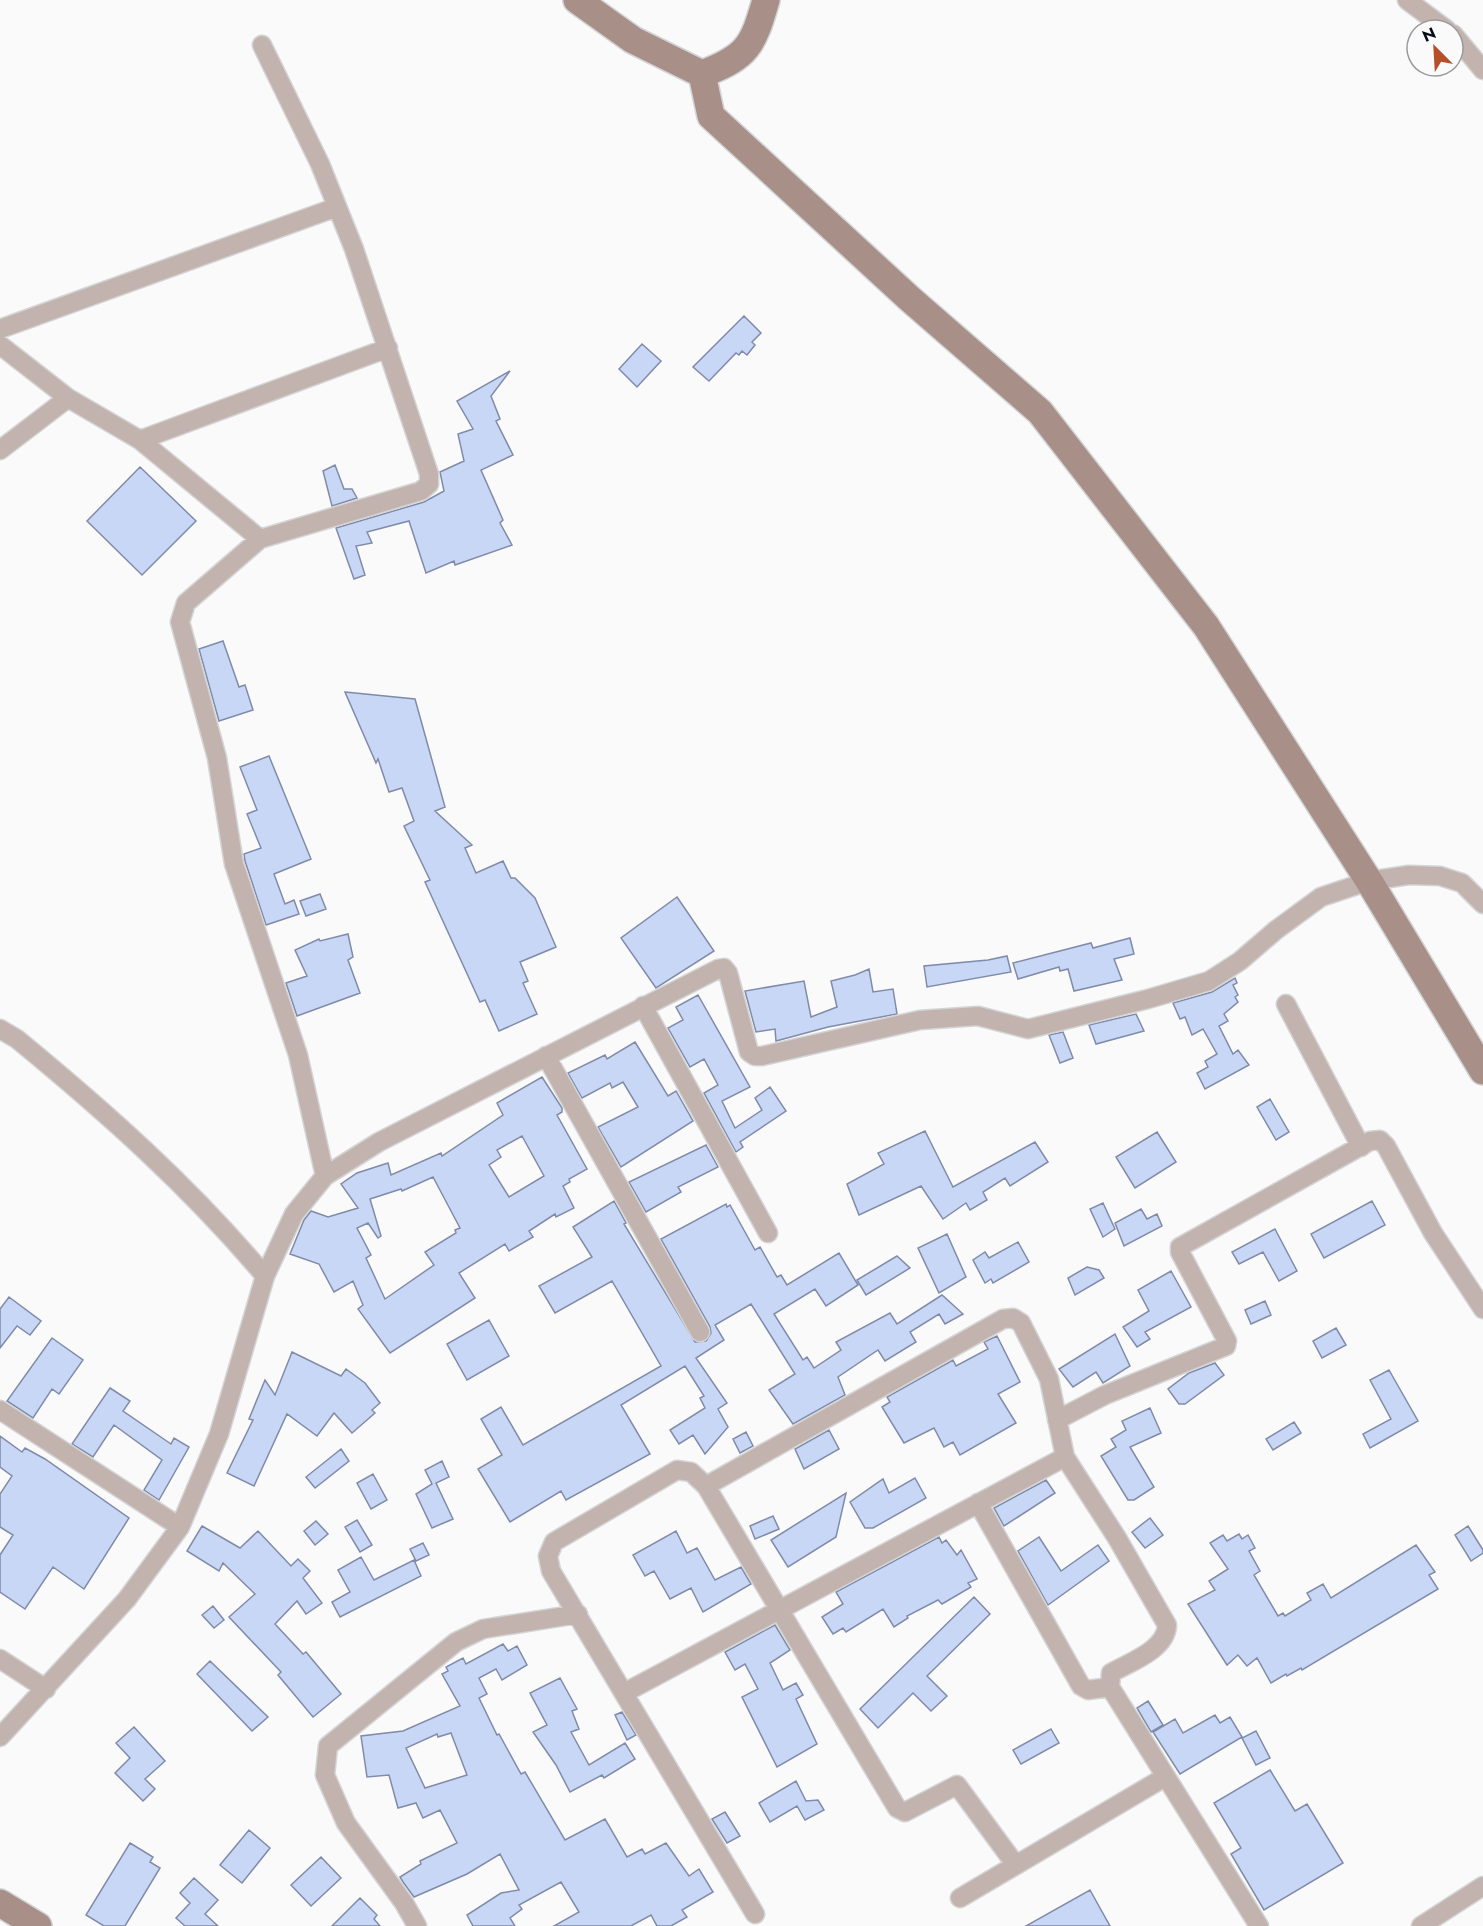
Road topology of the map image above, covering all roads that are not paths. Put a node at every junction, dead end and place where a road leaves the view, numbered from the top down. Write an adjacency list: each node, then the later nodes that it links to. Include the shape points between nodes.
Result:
1 (577, 0): 8 (street, via 633,40)
2 (766, 0): 8 (street, via 754,39 731,63)
3 (1407, 0): 4 (street)
4 (1431, 18)
5 (262, 45): 9 (street)
6 (1465, 48): 7 (street)
7 (1483, 70)
8 (702, 74): 17 (street, via 711,116 1040,412 1206,626)
9 (337, 207): 10 (street); 12 (street)
10 (0, 329)
11 (0, 345): 13 (street)
12 (388, 348): 14 (street); 16 (street, via 429,484 421,491)
13 (68, 398): 14 (street); 15 (street)
14 (140, 440): 16 (street)
15 (0, 450)
16 (260, 539): 25 (street, via 186,603 180,622 217,758 234,864 298,1056)
17 (1370, 881): 18 (street, via 1409,875 1440,876 1462,884); 20 (street, via 1321,897 1209,981 1028,1029 978,1016 920,1020 755,1056 749,1052 724,968); 23 (street)
18 (1483, 904)
19 (1286, 1004): 24 (street)
20 (642, 1006): 22 (street); 26 (street)
21 (0, 1029): 27 (street, via 118,1123 227,1231)
22 (546, 1056): 25 (street, via 379,1142); 29 (street)
23 (1483, 1071)
24 (1361, 1147): 28 (street, via 1380,1140 1386,1146 1432,1233); 31 (street, via 1180,1247 1227,1341 1226,1346 1105,1395)
25 (325, 1176): 27 (street, via 294,1214)
26 (768, 1233)
27 (265, 1276): 35 (street, via 219,1434)
28 (1483, 1309)
29 (700, 1332)
30 (0, 1410): 35 (street)
31 (1058, 1420): 32 (street); 33 (street, via 1049,1379 1021,1323 1013,1318 1003,1319)
32 (1065, 1457): 34 (street); 39 (street, via 1167,1625 1167,1635 1161,1643 1111,1673)
33 (706, 1486): 36 (street); 37 (street, via 691,1472 678,1470 554,1542 548,1556 551,1571)
34 (978, 1503): 36 (street); 39 (street, via 1081,1686 1088,1690)
35 (180, 1527): 40 (street, via 127,1599)
36 (782, 1610): 41 (street); 44 (street, via 897,1808 905,1812 957,1785)
37 (578, 1614): 41 (street); 50 (street, via 483,1629 456,1642 328,1746 325,1775 346,1822)
38 (0, 1659): 40 (street)
39 (1110, 1687): 43 (street)
40 (46, 1689): 42 (street)
41 (626, 1692): 48 (street)
42 (0, 1737)
43 (1165, 1777): 44 (street); 51 (street)
44 (1015, 1864): 46 (street)
45 (1483, 1886): 52 (street)
46 (960, 1898)
47 (0, 1903): 49 (street)
48 (755, 1914)
49 (38, 1926)
50 (417, 1926)
51 (1259, 1926)
52 (1421, 1926)

